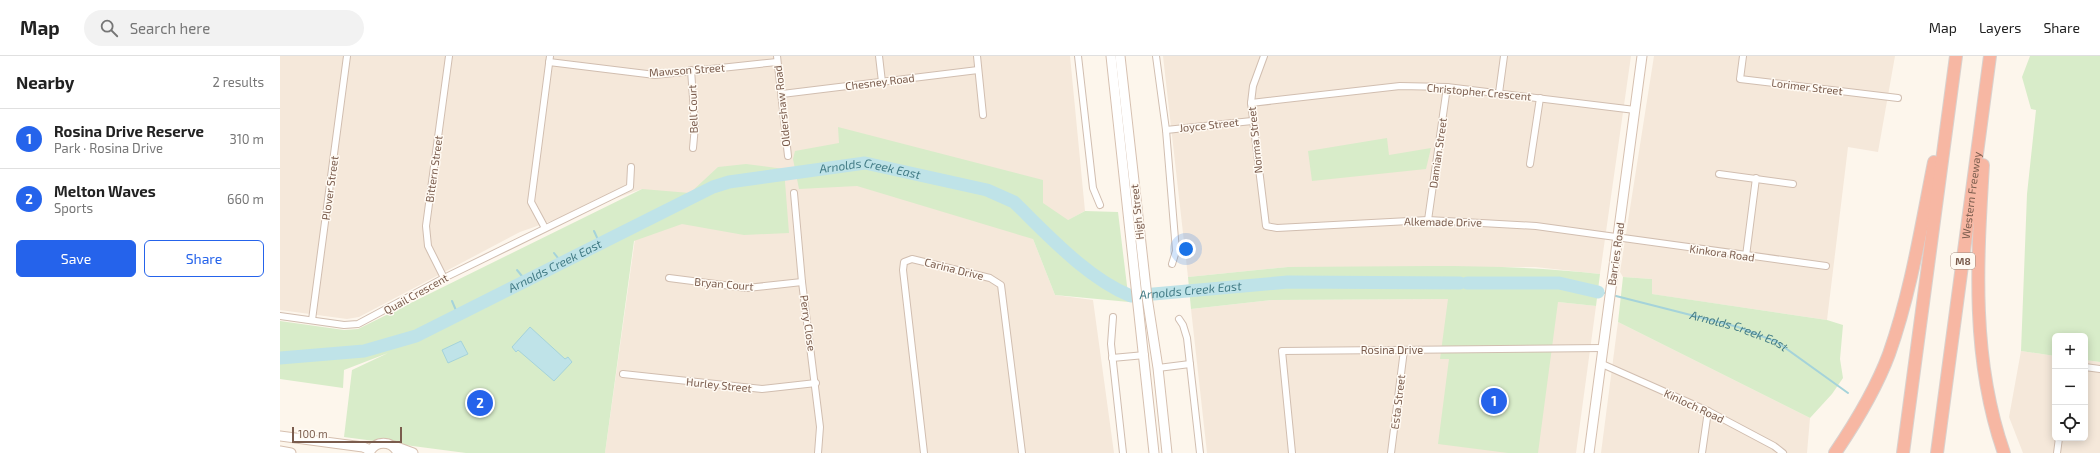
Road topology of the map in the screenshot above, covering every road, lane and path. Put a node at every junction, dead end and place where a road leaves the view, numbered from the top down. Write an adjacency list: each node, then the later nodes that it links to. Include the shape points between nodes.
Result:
1 (347, 56): 56 (street, Plover Street)
2 (449, 56): 48 (street, Bittern Street, via 426,226 428,246)
3 (880, 56): 20 (street)
4 (977, 56): 19 (street)
5 (1078, 56): 40 (street, via 1093,188)
6 (1111, 56): 51 (main road, High Street)
7 (1120, 56): 51 (main road, High Street)
8 (1156, 56): 31 (street)
9 (1264, 56): 26 (street, Norma Street, via 1253,86)
10 (1504, 56): 22 (street)
11 (1642, 56): 27 (main road, Barries Road)
12 (1743, 56): 25 (street, Lorimer Street, via 1740,79)
13 (1956, 56): 28 (highway)
14 (1990, 56): 17 (highway, Western Freeway / M8)
15 (549, 59): 18 (street, Mawson Street, via 656,75); 43 (street, via 531,202)
16 (777, 59): 18 (street, Mawson Street); 23 (street, Oldershaw Road)
17 (1989, 69): 92 (highway, Western Freeway / M8); 93 (highway, via 1978,259 1978,320 1986,389)
18 (691, 70): 32 (street, Bell Court)
19 (978, 70): 20 (street, Chesney Road); 29 (street)
20 (882, 82): 23 (street, Chesney Road)
21 (1447, 87): 22 (street, Christopher Crescent); 26 (street, Christopher Crescent, via 1400,86); 41 (street, Damian Street)
22 (1499, 93): 24 (street, Christopher Crescent)
23 (782, 94): 33 (street, Oldershaw Road)
24 (1540, 98): 27 (street, Christopher Crescent); 34 (street)
25 (1898, 98)
26 (1251, 103): 30 (street, Norma Street)
27 (1635, 110): 44 (main road, Barries Road)
28 (1948, 113): 90 (highway, via 1895,335 1877,381 1851,430); 91 (highway)
29 (983, 115)
30 (1252, 121): 31 (street, Joyce Street); 42 (street, Norma Street)
31 (1166, 130): 46 (street, via 1176,252)
32 (694, 148)
33 (788, 156)
34 (1530, 164)
35 (631, 167): 43 (street, Quail Crescent, via 630,187)
36 (1719, 174): 37 (street)
37 (1756, 178): 38 (street); 45 (street)
38 (1793, 184)
39 (794, 193): 50 (street, Perry Close)
40 (1100, 205)
41 (1428, 220): 42 (street, Alkemade Drive, via 1277,228); 44 (street, Alkemade Drive, via 1536,226)
42 (1266, 226)
43 (545, 228): 48 (street, Quail Crescent)
44 (1618, 238): 45 (street, Kinkora Road); 57 (main road, Barries Road)
45 (1746, 256): 47 (street, Kinkora Road)
46 (1172, 264)
47 (1826, 266)
48 (444, 278): 56 (street, Quail Crescent, via 358,324 344,325)
49 (669, 278): 50 (street, Bryan Court, via 747,288)
50 (802, 282): 69 (street, Perry Close)
51 (1141, 287): 52 (main road, High Street)
52 (1142, 299): 59 (main road, High Street); 60 (main road, High Street)
53 (280, 316): 56 (street, Quail Crescent)
54 (1113, 317): 61 (street)
55 (1179, 318): 62 (street, via 1185,330)
56 (312, 320)
57 (1604, 348): 58 (street, Rosina Drive); 63 (main road, Barries Road)
58 (1404, 350): 85 (street, Rosina Drive, via 1282,351); 86 (street, Esta Street)
59 (1156, 354): 60 (main road); 65 (main road, High Street)
60 (1145, 355): 61 (street); 66 (main road, High Street)
61 (1112, 358): 81 (street)
62 (1190, 364): 65 (street); 84 (street)
63 (1602, 364): 70 (street, Kinloch Road); 87 (main road, Barries Road)
64 (2088, 367): 67 (street)
65 (1158, 368): 66 (main road); 83 (main road, High Street)
66 (1146, 369): 82 (main road, High Street)
67 (2100, 369)
68 (623, 374): 69 (street, Hurley Street, via 762,390)
69 (816, 383): 78 (street, Perry Close, via 820,427)
70 (1708, 411): 88 (street); 89 (street, Kinloch Road)
71 (280, 436): 75 (main road, via 363,447)
72 (2058, 441): 94 (street)
73 (396, 450): 75 (main road, via 389,444 378,443); 77 (main road)
74 (280, 452): 76 (main road)
75 (369, 452)
76 (291, 453)
77 (412, 453)
78 (818, 453)
79 (924, 453): 80 (street, Carina Drive, via 903,270 904,262 912,259 990,278 1001,285)
80 (1022, 453)
81 (1123, 453)
82 (1154, 453)
83 (1167, 453)
84 (1200, 453)
85 (1292, 453)
86 (1391, 453)
87 (1589, 453)
88 (1702, 453)
89 (1783, 453)
90 (1835, 453)
91 (1903, 453)
92 (1937, 453)
93 (2004, 453)
94 (2056, 453)

